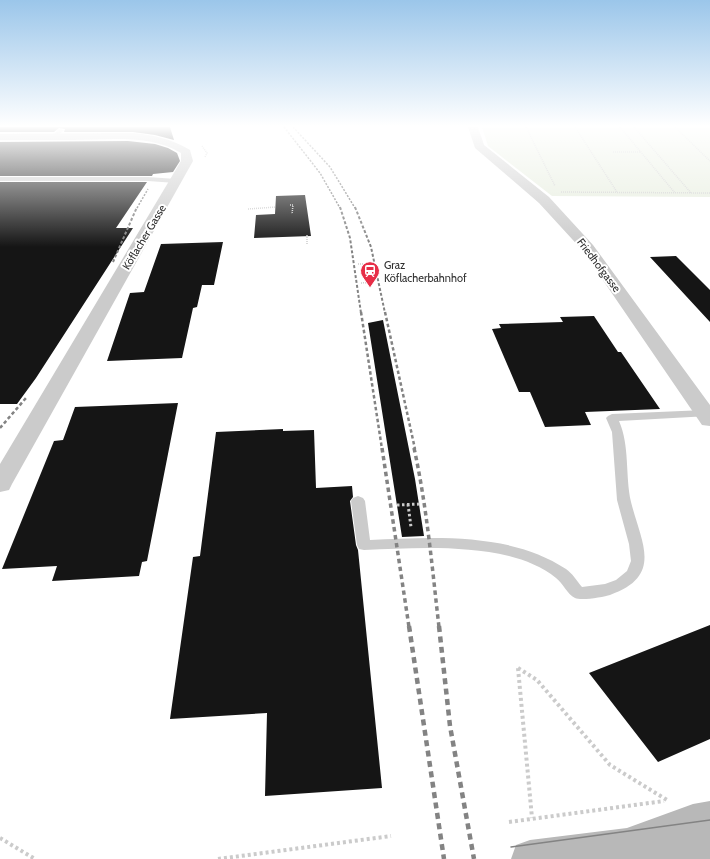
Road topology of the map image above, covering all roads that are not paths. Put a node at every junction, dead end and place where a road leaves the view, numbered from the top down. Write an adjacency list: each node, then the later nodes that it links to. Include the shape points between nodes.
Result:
1 (184, 167): 4 (street, Köflacher Gasse)
2 (504, 167): 5 (street, Friedhofgasse, via 544,200 588,248)
3 (0, 179): 4 (lane, via 148,179)
4 (176, 182): 6 (street, Köflacher Gasse)
5 (708, 417): 7 (lane, via 612,418 618,432 624,500 638,561 633,574 627,580 606,590 579,593 563,573 523,555 506,551 446,544 364,544)
6 (0, 484)
7 (358, 501)
8 (710, 820): 9 (main road, via 693,823)
9 (626, 847): 10 (main road); 11 (main road)
10 (710, 850)
11 (530, 859)

